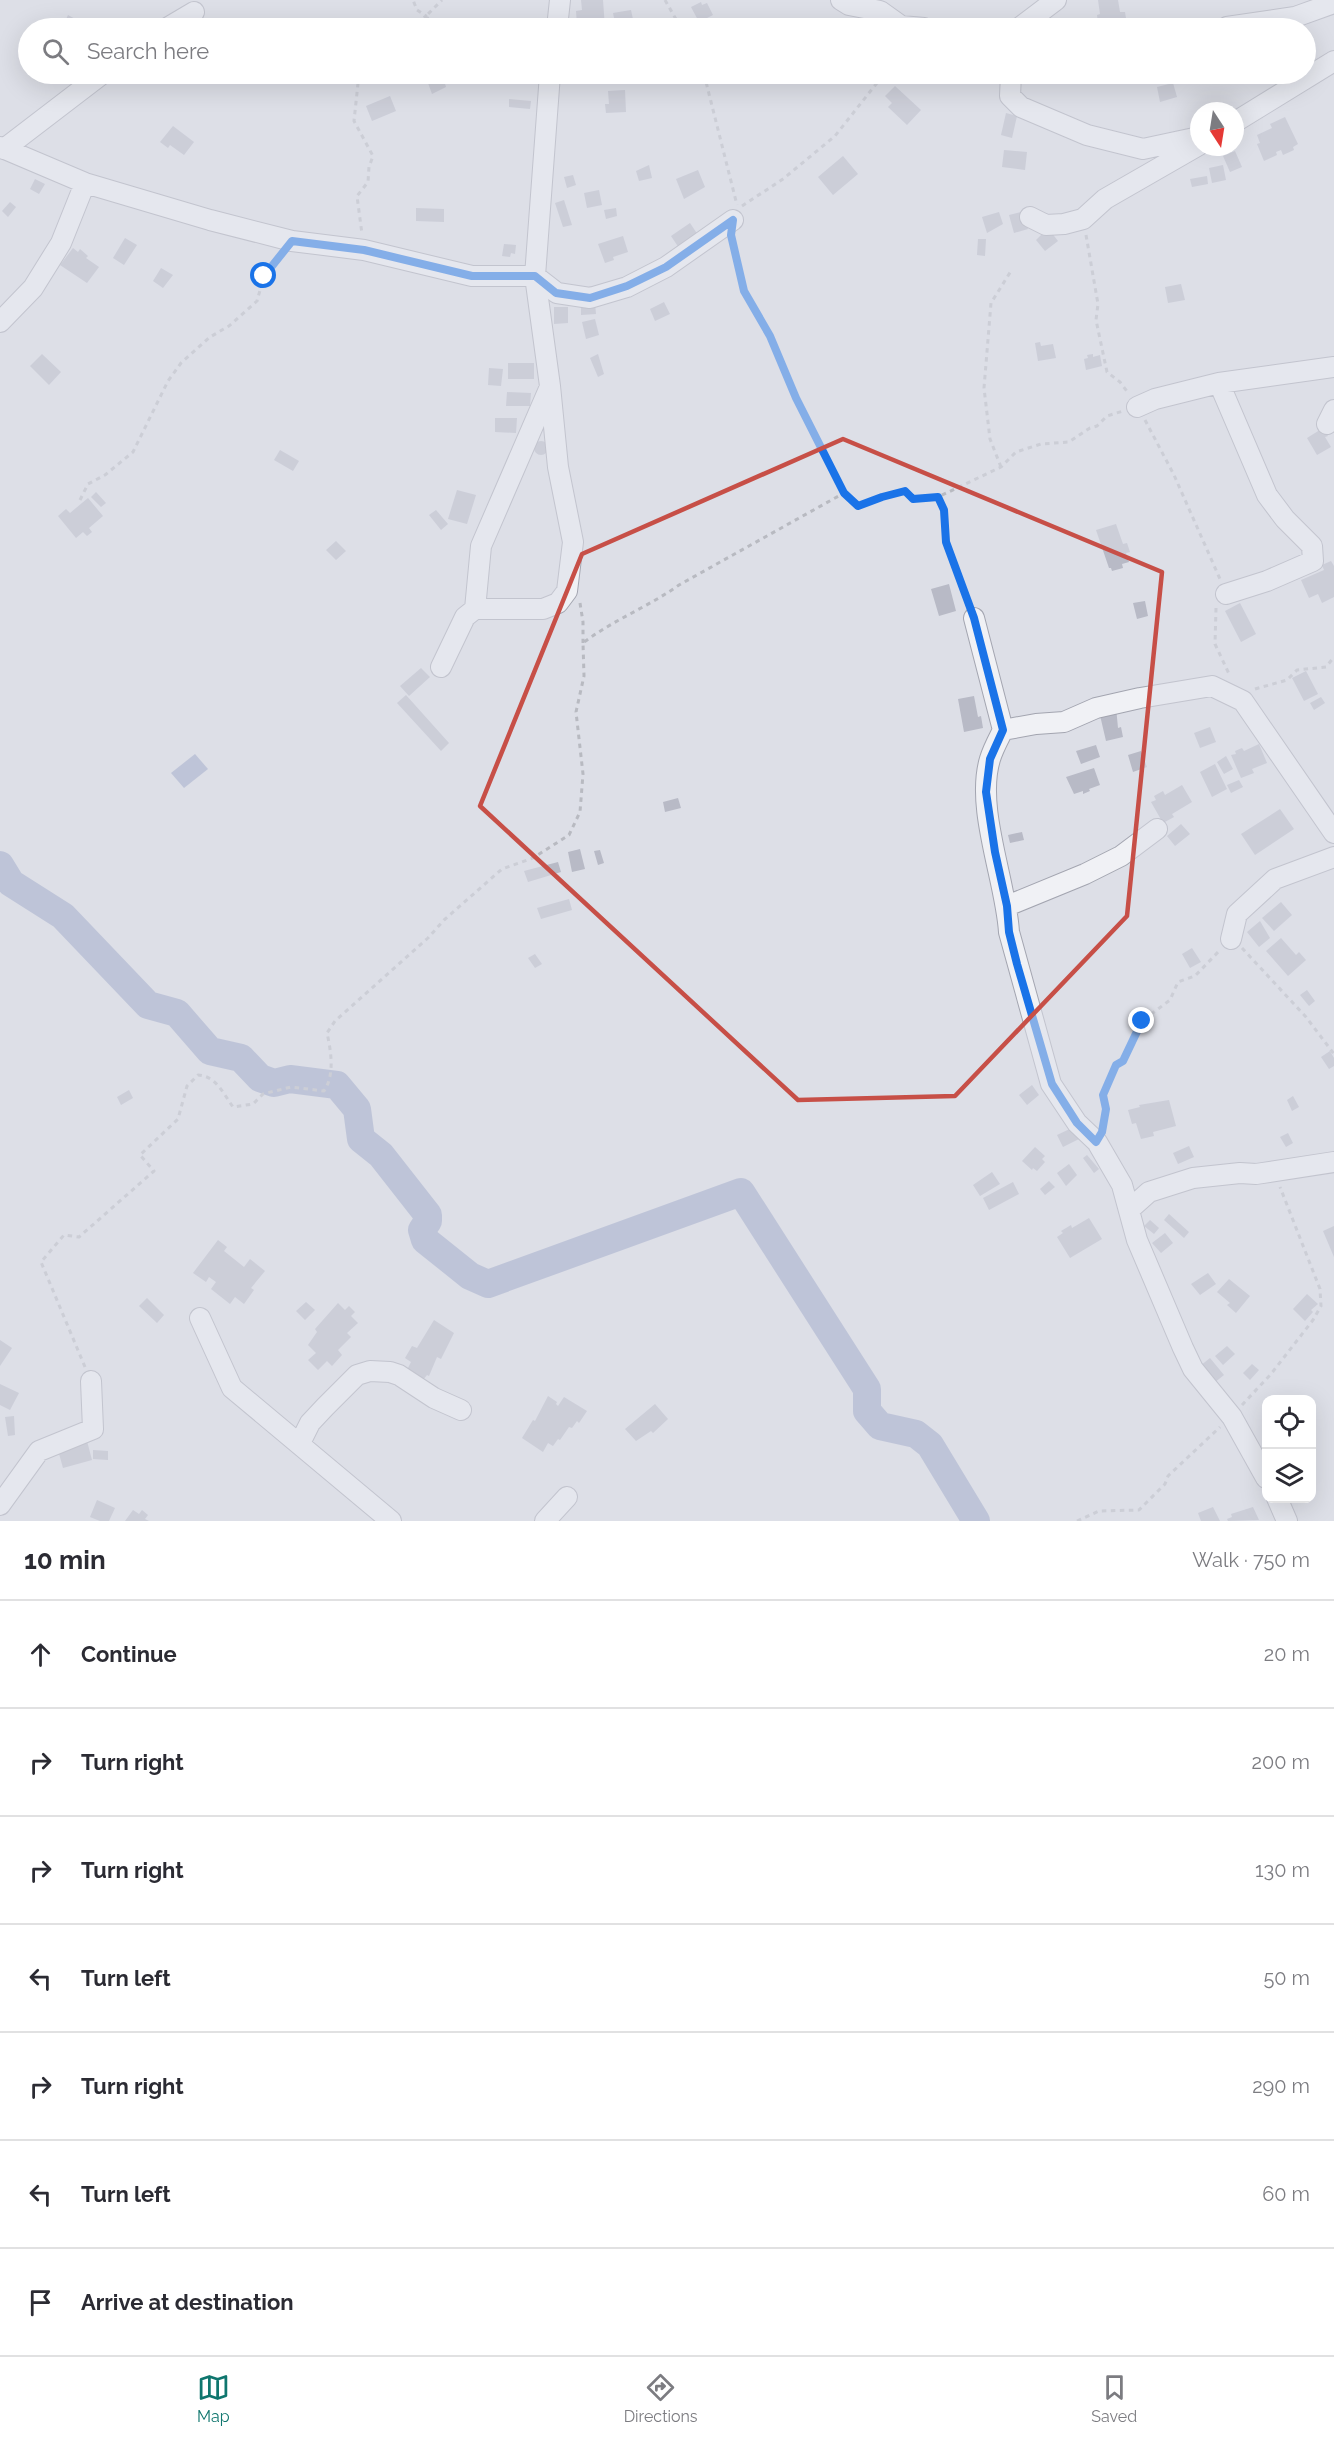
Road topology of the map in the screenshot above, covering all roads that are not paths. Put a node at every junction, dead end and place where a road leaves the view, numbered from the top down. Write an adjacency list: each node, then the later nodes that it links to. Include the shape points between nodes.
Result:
1 (560, 0): 7 (street)
2 (841, 0): 8 (street, via 880,11)
3 (1056, 0): 9 (street)
4 (1334, 3): 10 (street)
5 (194, 12): 6 (street)
6 (184, 18)
7 (558, 18)
8 (890, 18)
9 (1032, 18)
10 (1288, 18)
11 (1334, 61): 12 (street)
12 (1316, 72)
13 (88, 84): 19 (street)
14 (549, 84): 24 (street)
15 (1011, 84): 18 (street, via 1010,96 1021,107 1087,135 1143,149)
16 (1297, 84): 17 (street)
17 (1244, 116)
18 (1190, 139)
19 (2, 148): 21 (street)
20 (1190, 150): 23 (street, via 1105,199 1083,219 1046,225)
21 (85, 183): 24 (street, via 292,241 364,250 472,276); 25 (street, via 61,243 33,288)
22 (735, 214): 24 (street, via 666,267 590,298 556,293)
23 (1030, 217)
24 (535, 276): 28 (street)
25 (0, 322)
26 (1334, 367): 27 (street)
27 (1219, 383): 29 (street); 30 (street, via 1267,495 1312,546 1313,561)
28 (550, 386): 31 (street, via 481,546); 31 (street, via 558,467 573,542 567,591 558,603 543,609)
29 (1137, 407)
30 (1227, 594)
31 (475, 609): 33 (street, via 465,617)
32 (974, 618): 34 (street)
33 (441, 667)
34 (1003, 730): 36 (street, via 1064,722 1096,708 1212,686 1243,701); 38 (street, via 990,759 986,792)
35 (1157, 829): 38 (street, via 1121,856)
36 (1334, 833)
37 (1334, 857): 39 (street, via 1275,879 1237,914)
38 (1007, 906): 41 (street, via 1017,964 1052,1084 1077,1123 1096,1142 1122,1185)
39 (1231, 939)
40 (1334, 1162): 41 (street, via 1193,1179 1149,1191)
41 (1130, 1209): 46 (street, via 1137,1240 1193,1369 1232,1417)
42 (200, 1318): 45 (street, via 232,1388)
43 (91, 1381): 49 (street, via 93,1429 39,1451)
44 (461, 1410): 45 (street, via 399,1375 370,1371 357,1375 325,1407 310,1423)
45 (300, 1443): 50 (street)
46 (1262, 1471)
47 (567, 1497): 51 (street)
48 (1279, 1503): 52 (street)
49 (0, 1505)
50 (391, 1521)
51 (545, 1521)
52 (1287, 1521)

